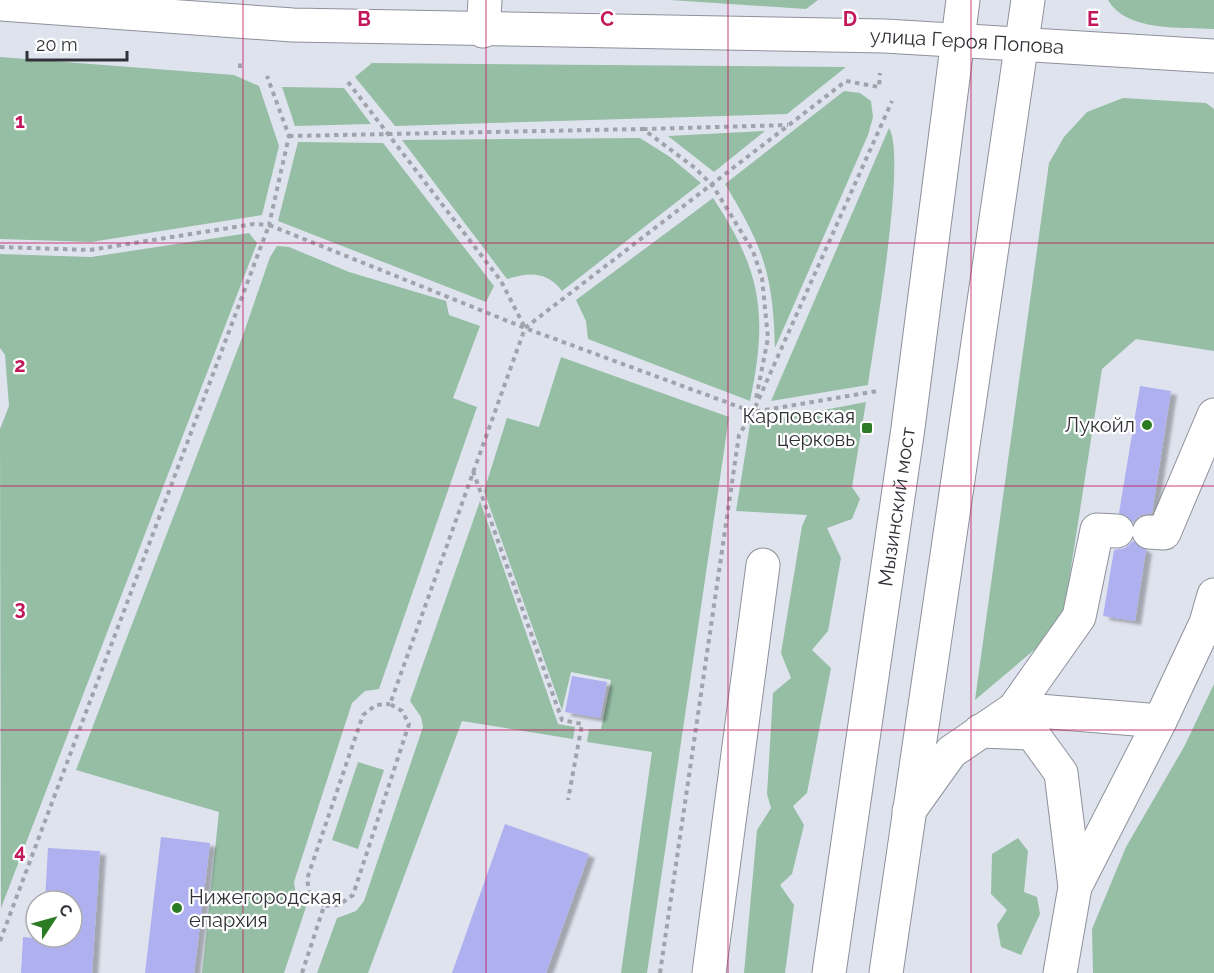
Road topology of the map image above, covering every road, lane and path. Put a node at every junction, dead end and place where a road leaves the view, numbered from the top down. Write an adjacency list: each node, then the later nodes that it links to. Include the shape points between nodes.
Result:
1 (963, 0): 5 (street, Мызинский мост)
2 (1028, 0): 6 (street)
3 (0, 4): 4 (street, улица Героя Попова, via 293,25)
4 (484, 15): 5 (street, улица Героя Попова)
5 (958, 40): 6 (street, улица Героя Попова); 42 (street, Мызинский мост, via 908,428)
6 (1021, 45): 7 (street, улица Героя Попова); 35 (street)
7 (1214, 56)
8 (240, 60): 9 (path)
9 (240, 68)
10 (880, 73): 14 (path, via 879,87 846,81)
11 (267, 76): 17 (path)
12 (348, 82): 16 (path)
13 (892, 101): 23 (path)
14 (788, 125): 15 (path); 18 (path)
15 (643, 129): 16 (path); 18 (path)
16 (387, 134): 17 (path); 21 (path, via 501,281)
17 (289, 136): 19 (path)
18 (713, 186): 21 (path); 23 (path, via 753,251 762,278 768,338)
19 (269, 225): 20 (path, via 254,224 90,250); 21 (path); 38 (path)
20 (0, 247)
21 (525, 328): 23 (path); 25 (path)
22 (878, 391): 23 (path)
23 (753, 412): 40 (path, via 739,435)
24 (1214, 414): 27 (street, via 1164,533)
25 (472, 470): 30 (path); 34 (path, via 562,720 582,724)
26 (1117, 531): 31 (street, via 1097,530 1079,617)
27 (1149, 532)
28 (763, 565): 41 (street)
29 (1214, 595): 32 (street, via 1206,623)
30 (390, 704): 37 (path, via 376,705 363,715 307,879 310,895); 37 (path, via 402,711 409,724 406,736 353,895 339,905)
31 (1014, 709): 32 (street); 33 (street)
32 (1160, 721): 36 (street)
33 (980, 731): 35 (street, via 951,752); 36 (street, via 1032,733 1061,773)
34 (568, 800)
35 (909, 811): 43 (street)
36 (1075, 887): 44 (street)
37 (324, 906): 39 (path)
38 (0, 941)
39 (302, 973)
40 (660, 973)
41 (709, 973)
42 (830, 973)
43 (886, 973)
44 (1060, 973)

